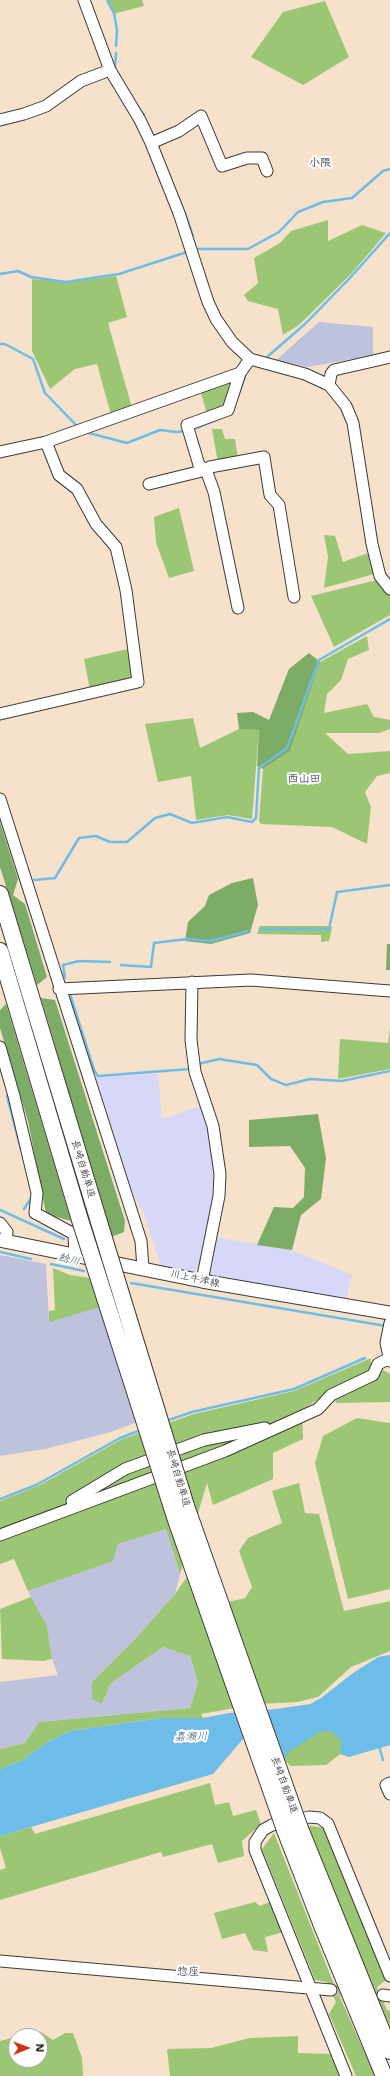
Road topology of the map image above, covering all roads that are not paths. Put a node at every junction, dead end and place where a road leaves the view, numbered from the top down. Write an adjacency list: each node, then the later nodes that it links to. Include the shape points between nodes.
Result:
1 (84, 0): 2 (street)
2 (110, 70): 3 (street, via 81,81 46,106); 4 (street, via 140,120)
3 (0, 120)
4 (150, 143): 5 (street, via 179,131 201,116 222,166 247,158 262,158); 7 (street, via 179,213 208,302 232,342)
5 (267, 171)
6 (390, 357): 9 (street, via 334,370)
7 (250, 359): 8 (street); 9 (street, via 305,374)
8 (240, 373): 10 (street); 12 (street, via 228,410 189,430 199,465)
9 (329, 385): 14 (street, via 346,406 353,423 372,544 380,576)
10 (46, 442): 11 (street); 17 (street, via 59,475 77,489 96,524 116,547 126,590 138,682)
11 (0, 452)
12 (206, 470): 13 (street); 15 (street, via 210,467 264,457 270,495 279,505); 16 (street, via 214,492)
13 (149, 484)
14 (390, 589)
15 (294, 597)
16 (238, 608)
17 (0, 714)
18 (0, 799): 22 (street)
19 (0, 894): 38 (highway, 長崎自動車道, bridge, via 186,1506)
20 (0, 951): 38 (highway, 長崎自動車道, bridge, via 80,1220 176,1520)
21 (192, 982): 22 (street); 23 (street, via 251,980); 29 (street, via 192,1048 195,1072 213,1126 220,1174 219,1196)
22 (59, 989): 28 (street, via 141,1241)
23 (390, 990)
24 (0, 1047): 27 (street, via 37,1192 35,1213 74,1234)
25 (0, 1224): 26 (street, via 8,1232)
26 (3, 1241): 27 (main road, 川上牛津線)
27 (75, 1257): 28 (main road, 川上牛津線)
28 (143, 1268): 29 (main road, 川上牛津線)
29 (202, 1281): 30 (main road, 川上牛津線)
30 (390, 1313)
31 (389, 1328): 32 (street, via 386,1343)
32 (389, 1360): 33 (street, via 378,1364 373,1375 331,1395 318,1408)
33 (284, 1424): 34 (street, via 225,1451); 34 (street, via 204,1440 125,1469)
34 (52, 1514): 35 (street)
35 (0, 1535)
36 (390, 1783): 37 (street, via 386,1785)
37 (390, 1794)
38 (292, 1828): 43 (highway, 長崎自動車道); 45 (highway, 長崎自動車道, via 323,1928)
39 (0, 1961): 41 (street)
40 (390, 1976): 41 (street, via 328,1824 320,1818 308,1817 272,1825 263,1830 255,1842 255,1850)
41 (309, 1988): 42 (street); 44 (street)
42 (331, 1990)
43 (390, 2051)
44 (346, 2076)
45 (384, 2076)

